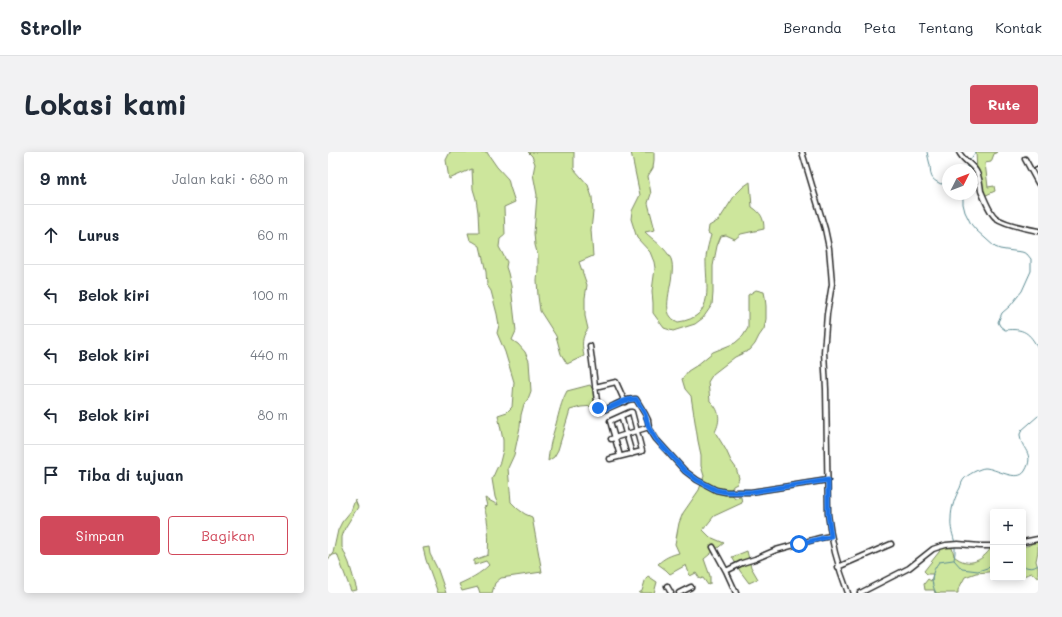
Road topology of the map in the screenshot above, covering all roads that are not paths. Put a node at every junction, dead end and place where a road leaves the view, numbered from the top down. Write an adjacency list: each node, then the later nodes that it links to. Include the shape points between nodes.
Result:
1 (802, 152): 17 (street, via 825,229 832,284 824,332)
2 (959, 152): 5 (street, via 974,168 992,214 1014,225)
3 (1025, 159): 4 (street)
4 (1037, 181)
5 (1038, 231)
6 (590, 346): 7 (street)
7 (595, 387): 8 (street, via 616,382); 8 (street, via 600,410)
8 (625, 402): 10 (street, via 636,399)
9 (621, 416): 11 (street, via 632,412); 12 (street); 13 (street, via 610,421)
10 (649, 427): 11 (street); 17 (street, via 656,439 685,471 716,490 751,492)
11 (637, 430): 12 (street); 14 (street, via 642,451)
12 (626, 434): 13 (street); 14 (street)
13 (613, 438): 15 (street)
14 (632, 454): 15 (street)
15 (620, 456): 16 (street)
16 (610, 459)
17 (828, 480): 18 (street)
18 (831, 536): 24 (street); 25 (street, via 776,550)
19 (1038, 539): 20 (street)
20 (1026, 541)
21 (891, 544): 24 (street)
22 (990, 546): 32 (street, via 958,544 934,549 909,568)
23 (713, 547): 25 (street)
24 (838, 567): 31 (street)
25 (726, 571): 30 (street)
26 (667, 586): 28 (street)
27 (691, 587): 29 (street)
28 (671, 593)
29 (679, 593)
30 (736, 593)
31 (848, 593)
32 (860, 593)

